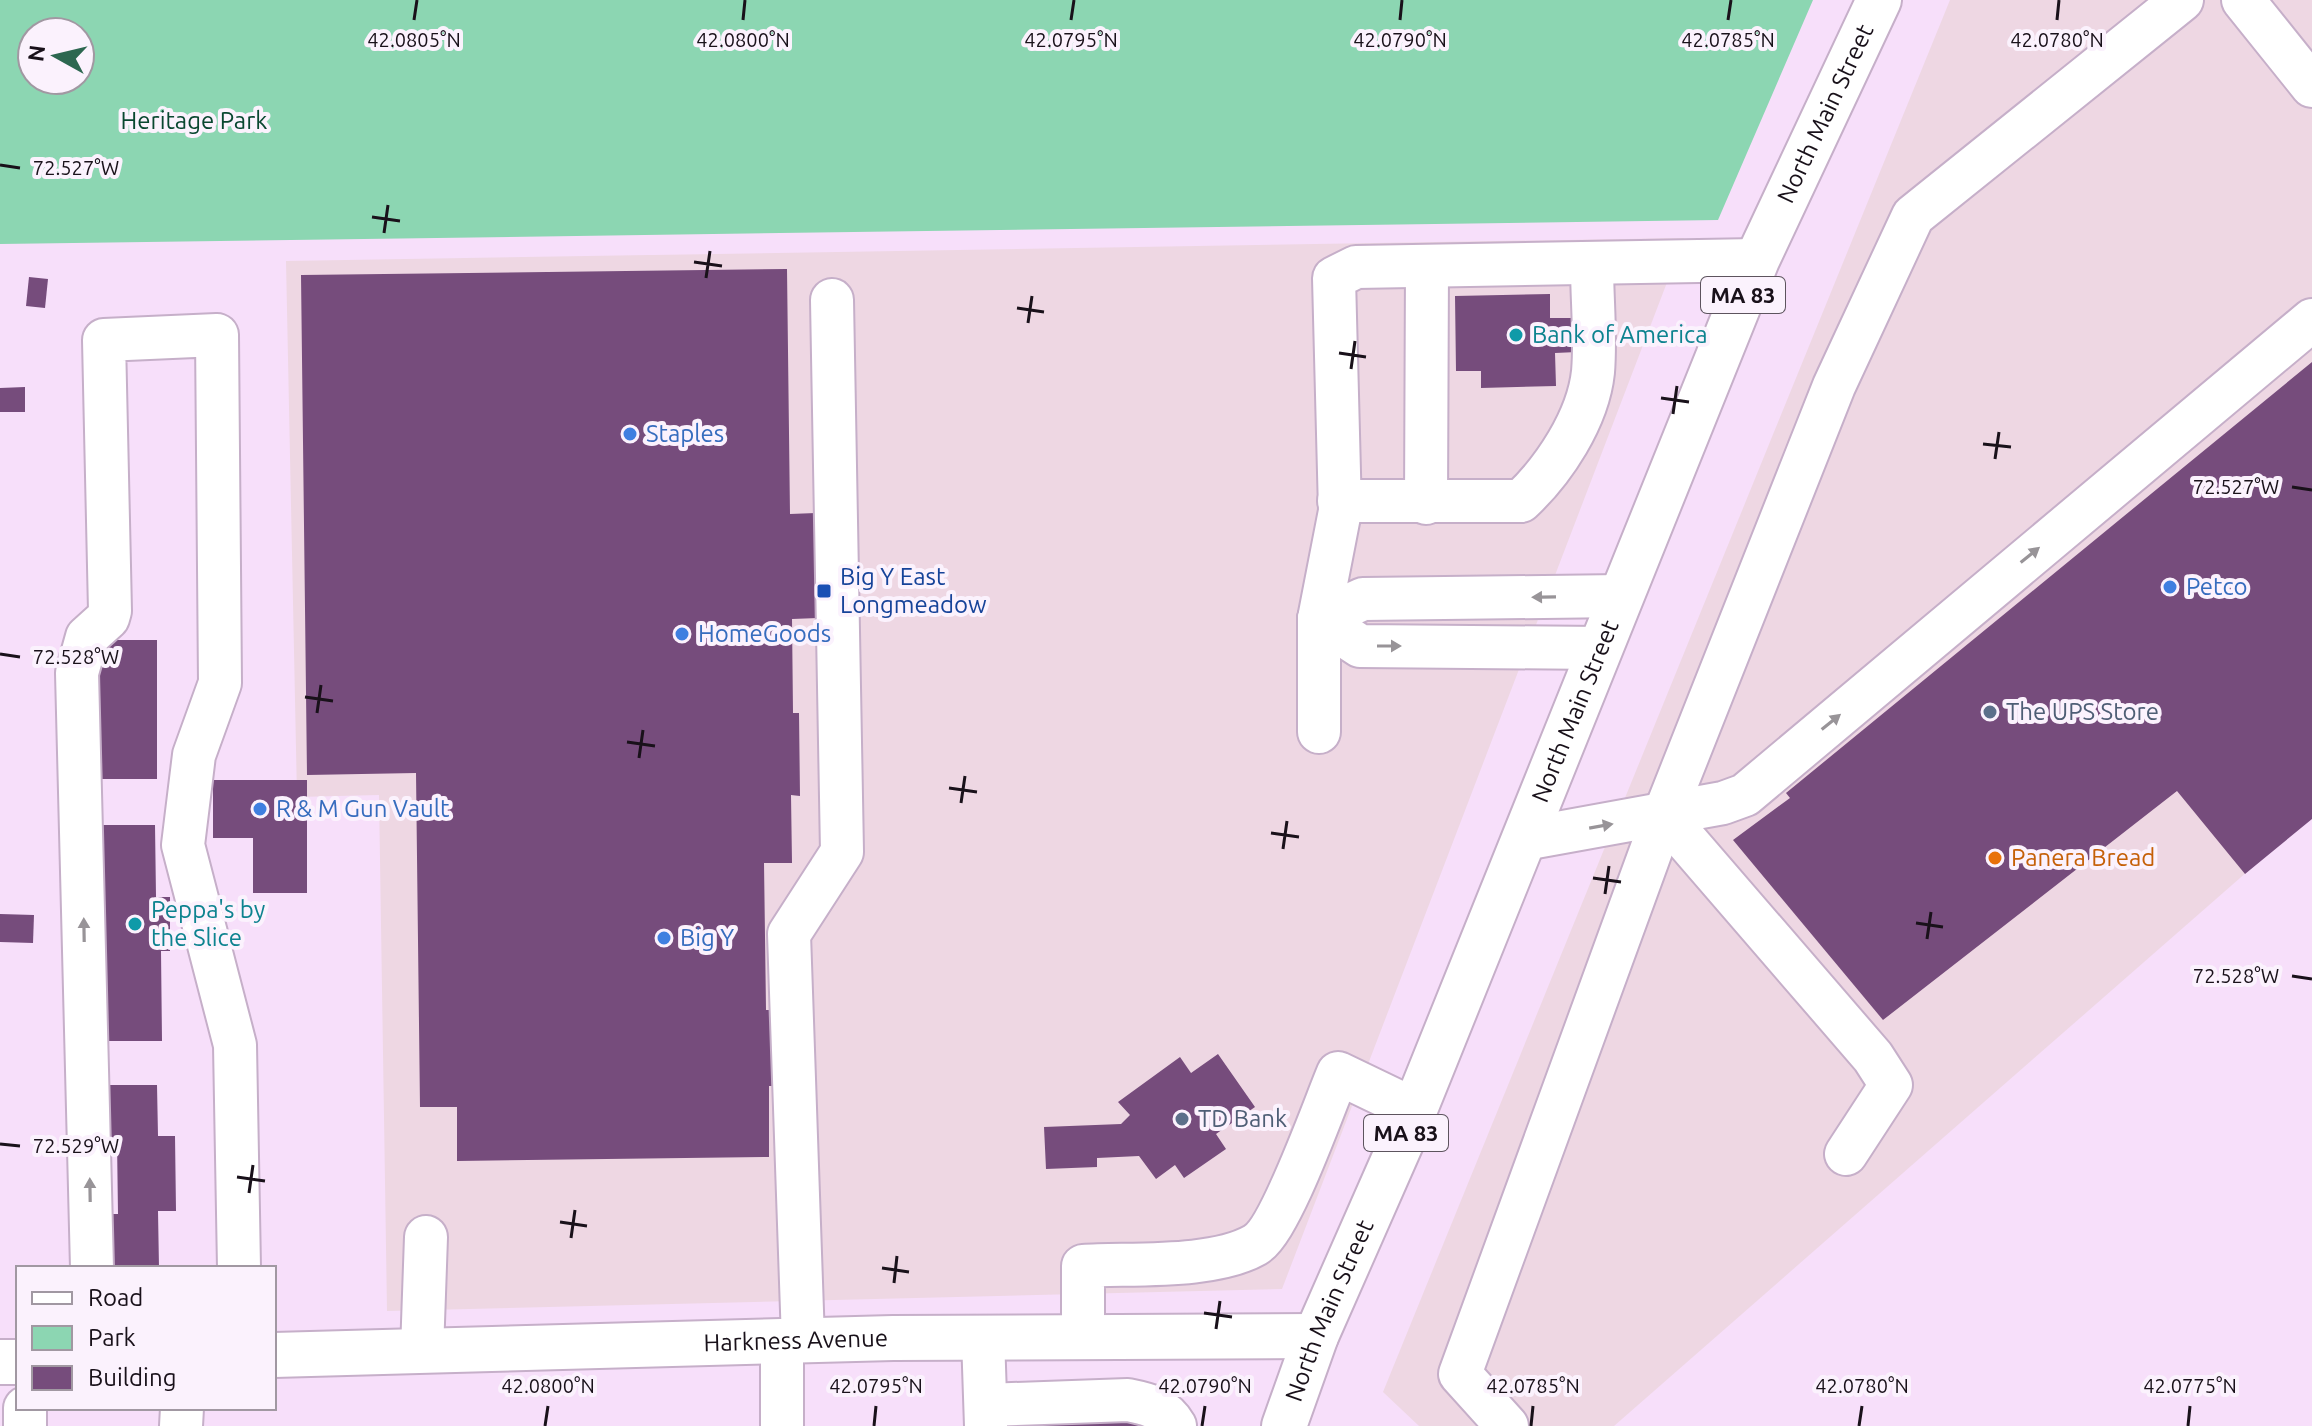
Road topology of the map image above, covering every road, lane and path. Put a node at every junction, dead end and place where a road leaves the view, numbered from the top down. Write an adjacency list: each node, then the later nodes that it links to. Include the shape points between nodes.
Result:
1 (1879, 0): 5 (main road, North Main Street / MA 83)
2 (2243, 0): 4 (street)
3 (2154, 7): 16 (street, via 1913,216 1834,386)
4 (2312, 86)
5 (1757, 260): 6 (street); 12 (main road, North Main Street / MA 83)
6 (1592, 265): 7 (street); 11 (street, via 1593,372 1586,405 1542,482 1521,501)
7 (1427, 266): 10 (street, via 1356,267 1334,278); 11 (street)
8 (832, 300): 26 (street, via 842,852 789,934)
9 (2312, 320): 16 (street, one-way to 9, via 1745,795)
10 (1339, 501): 11 (street); 13 (street)
11 (1426, 503)
12 (1622, 596): 13 (street, one-way to 13, via 1363,599); 14 (main road, North Main Street / MA 83)
13 (1319, 619): 14 (street, one-way to 14, via 1360,646); 15 (street)
14 (1600, 648): 17 (main road, North Main Street / MA 83)
15 (1319, 732)
16 (1664, 815): 17 (street, one-way to 16); 19 (street, via 1873,1057 1891,1085); 33 (street, via 1460,1374)
17 (1524, 839): 18 (main road, North Main Street / MA 83)
18 (1415, 1110): 23 (main road, North Main Street / MA 83); 25 (street, via 1338,1073 1279,1211 1256,1244 1214,1258 1083,1266)
19 (1846, 1154)
20 (426, 1237): 27 (street)
21 (92, 1266): 22 (street, one-way to 22, via 77,673 87,637 110,611 104,340 217,335 220,683 194,755 183,845 235,1045)
22 (239, 1266)
23 (1316, 1336): 25 (main road, Harkness Avenue); 32 (main road, North Main Street / MA 83)
24 (983, 1337): 25 (main road, Harkness Avenue); 26 (main road, Harkness Avenue); 29 (street)
25 (1083, 1337)
26 (793, 1340): 27 (main road, Harkness Avenue); 30 (street)
27 (422, 1351): 28 (main road, Harkness Avenue)
28 (276, 1355)
29 (986, 1415): 31 (street, via 1128,1400 1151,1404)
30 (782, 1426)
31 (1175, 1426)
32 (1284, 1426)
33 (1507, 1426)

